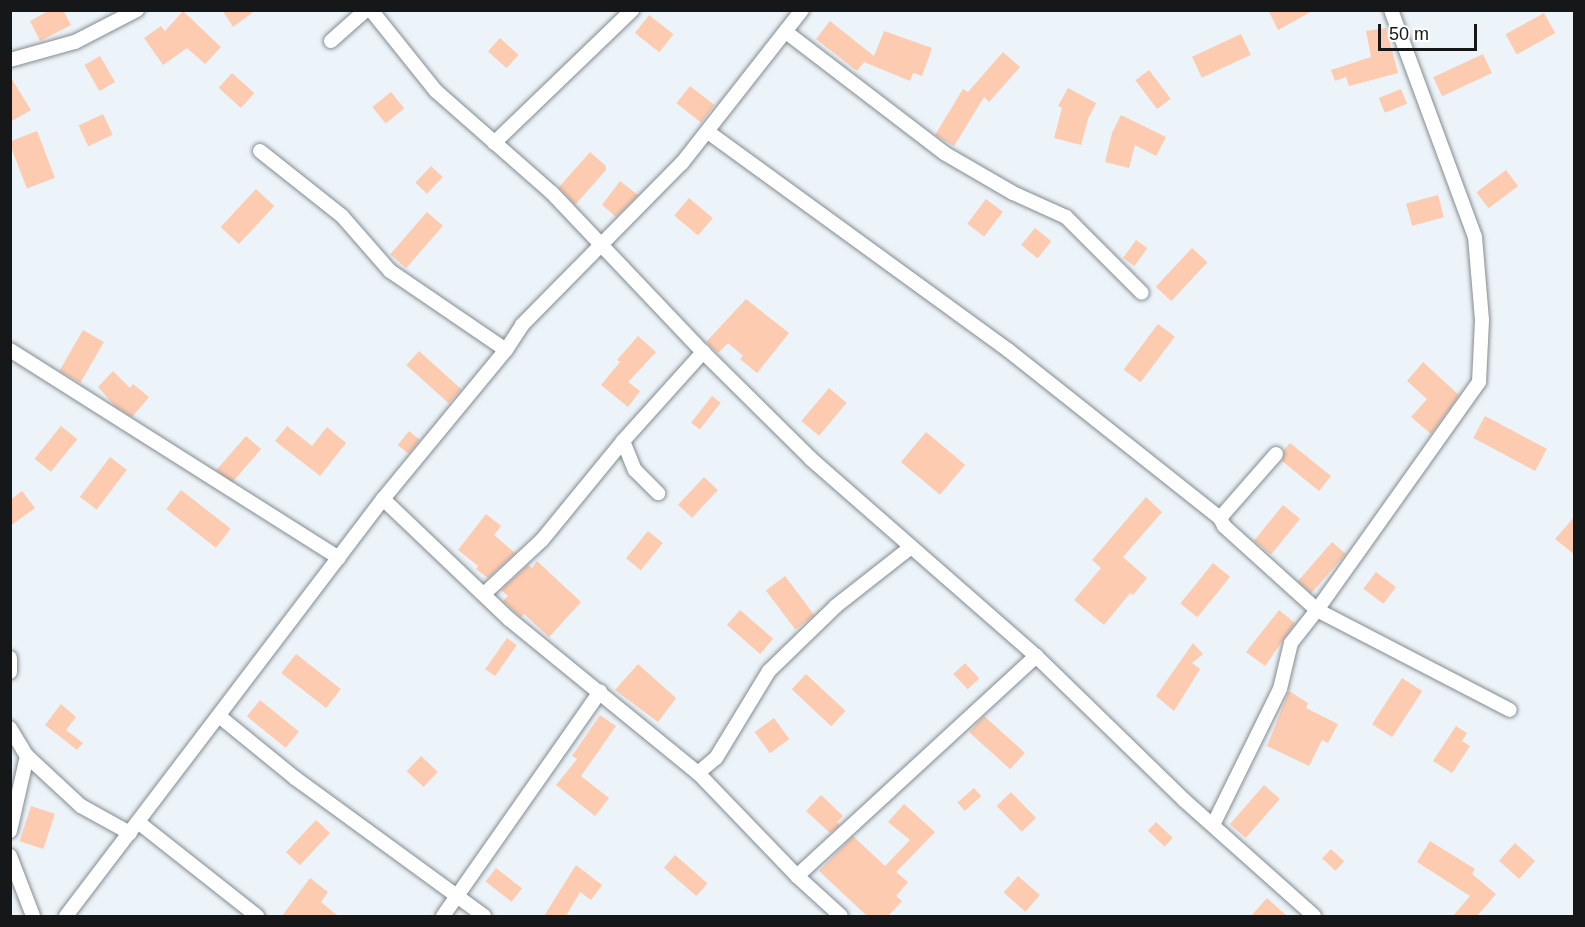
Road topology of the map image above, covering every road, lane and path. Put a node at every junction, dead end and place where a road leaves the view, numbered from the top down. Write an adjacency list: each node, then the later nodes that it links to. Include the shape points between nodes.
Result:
1 (137, 10): 9 (street, via 75,42)
2 (366, 10): 8 (street)
3 (370, 10): 11 (street, via 436,91)
4 (632, 10): 11 (street)
5 (802, 10): 7 (street)
6 (1391, 10): 26 (street, via 1475,237 1482,320 1479,382)
7 (786, 32): 10 (street); 14 (street, via 944,153 1066,217)
8 (331, 41)
9 (10, 60)
10 (708, 132): 13 (street); 22 (street, via 1008,350)
11 (494, 144): 13 (street, via 552,193)
12 (260, 151): 16 (street, via 342,216 390,271)
13 (601, 247): 16 (street, via 522,326); 17 (street)
14 (1142, 293)
15 (10, 350): 24 (street)
16 (506, 350): 21 (street)
17 (703, 352): 18 (street); 23 (street, via 811,459)
18 (623, 441): 20 (street, via 635,470); 25 (street, via 542,540)
19 (1276, 454): 22 (street)
20 (658, 493)
21 (383, 499): 24 (street); 25 (street)
22 (1220, 518): 26 (street, via 1224,526)
23 (911, 547): 27 (street); 35 (street, via 836,606 769,671 716,758)
24 (339, 558): 32 (street)
25 (483, 594): 30 (street, via 560,663)
26 (1317, 610): 31 (street); 36 (street, via 1291,643 1280,689)
27 (1036, 656): 36 (street); 40 (street)
28 (10, 658): 29 (street)
29 (10, 672)
30 (600, 692): 35 (street); 41 (street)
31 (1510, 710)
32 (219, 716): 37 (street); 41 (street, via 295,778)
33 (10, 728): 34 (street)
34 (27, 756): 37 (street, via 81,806); 38 (street)
35 (698, 773): 40 (street)
36 (1213, 825): 48 (street)
37 (134, 828): 43 (street); 44 (street)
38 (10, 831)
39 (10, 856): 42 (street)
40 (798, 876): 47 (street)
41 (456, 897): 45 (street); 46 (street)
42 (33, 916)
43 (66, 916)
44 (257, 916)
45 (444, 916)
46 (484, 916)
47 (841, 916)
48 (1314, 916)

